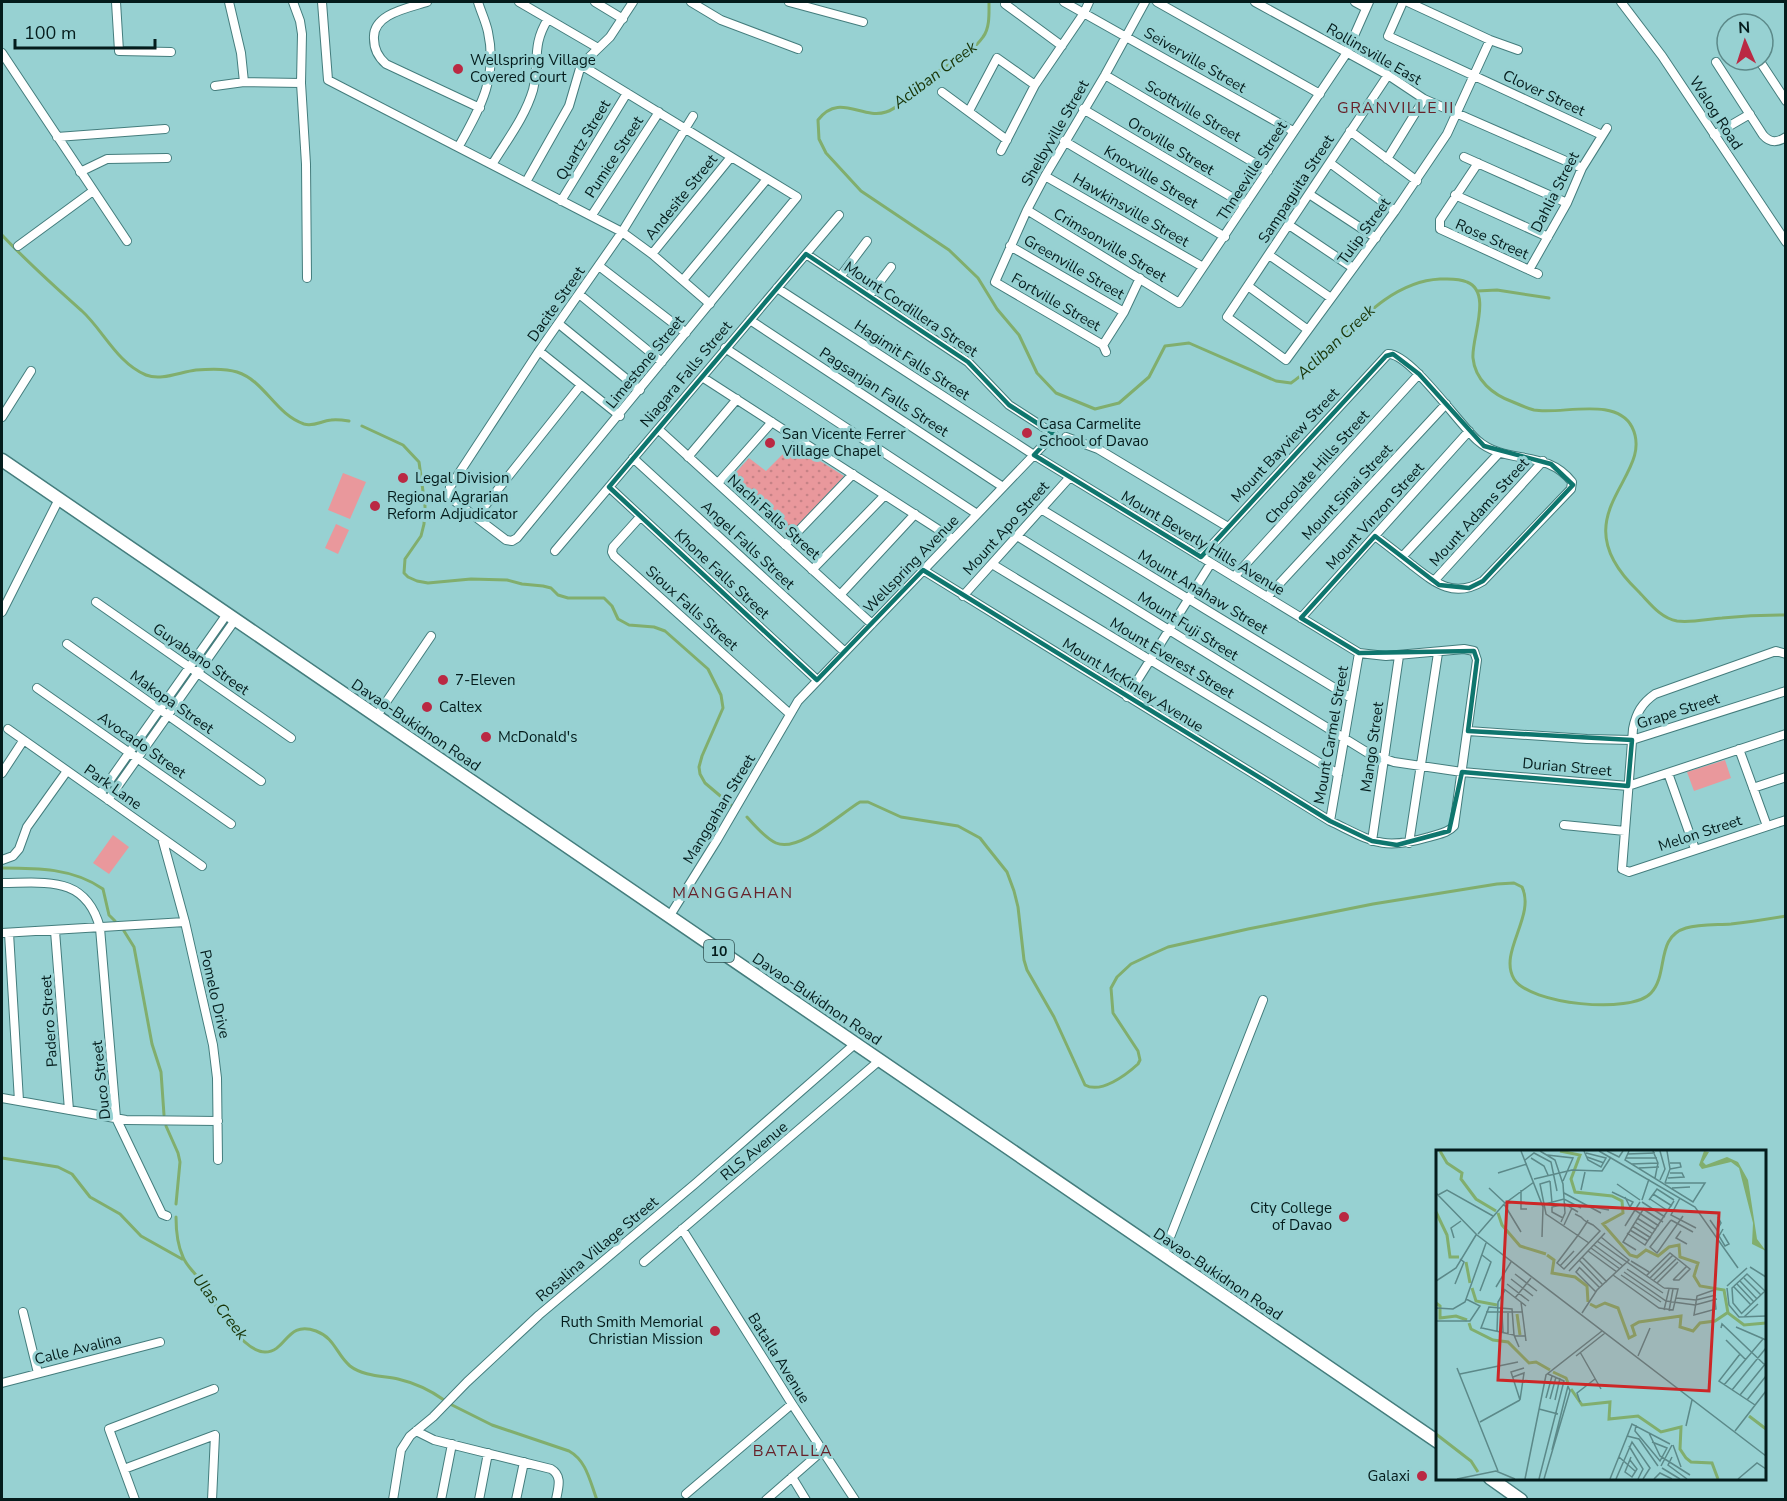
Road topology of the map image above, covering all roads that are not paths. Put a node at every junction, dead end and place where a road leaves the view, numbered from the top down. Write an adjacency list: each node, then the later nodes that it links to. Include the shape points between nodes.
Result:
1 (117, 2): 33 (street, via 119,51)
2 (229, 2): 42 (street)
3 (293, 2): 43 (street, via 300,21)
4 (322, 2): 68 (street, via 328,80)
5 (427, 2): 51 (street, via 379,22 373,32 379,58)
6 (478, 2): 51 (street, via 488,30 492,61)
7 (519, 2): 24 (street)
8 (595, 2): 25 (street)
9 (633, 2): 25 (street)
10 (691, 2): 31 (street, via 721,20)
11 (789, 2): 26 (street)
12 (1064, 2): 23 (street, Seiverville Street)
13 (1089, 2): 23 (street)
14 (1145, 2): 27 (street, Shelbyville Street)
15 (1157, 2): 48 (street)
16 (1255, 2): 35 (street, Rollinsville East)
17 (1355, 2): 22 (street)
18 (1402, 2): 41 (street, Clover Street, via 1388,36)
19 (1408, 2): 28 (street)
20 (1621, 2): 63 (street, Walog Road)
21 (1005, 4): 29 (street)
22 (1368, 5): 35 (street, Thneeville Street)
23 (1084, 13): 27 (street, Seiverville Street); 29 (street)
24 (548, 19): 30 (street); 74 (street, via 538,40 529,102)
25 (623, 19): 30 (street)
26 (863, 22)
27 (1126, 36): 39 (street, Shelbyville Street); 60 (street, Seiverville Street)
28 (1490, 40): 32 (street); 41 (street, Tulip Street)
29 (1062, 46): 44 (street)
30 (598, 48): 36 (street)
31 (798, 49)
32 (1518, 50)
33 (171, 52)
34 (2, 53): 64 (street)
35 (1346, 54): 40 (street, Rollinsville East); 48 (street, Thneeville Street)
36 (580, 65): 47 (street); 83 (street, via 569,106)
37 (1723, 72): 56 (street)
38 (1767, 72): 50 (street)
39 (1105, 75): 52 (street, Shelbyville Street); 78 (street, Scottville Street)
40 (1388, 75): 49 (street, Rollinsville East); 61 (street, Sampaguita Street)
41 (1474, 76): 55 (street, Tulip Street); 62 (street, Clover Street)
42 (244, 82): 43 (street); 45 (street)
43 (301, 83): 113 (street)
44 (1035, 85): 53 (street, via 997,58); 66 (street)
45 (215, 86)
46 (942, 92): 53 (street)
47 (627, 93): 54 (street); 87 (street, Quartz Street)
48 (1320, 94): 60 (street, Thneeville Street)
49 (1424, 99): 55 (street, Rollinsville East); 73 (street)
50 (1785, 101)
51 (480, 108): 68 (street)
52 (1083, 109): 67 (street, Shelbyville Street); 89 (street, Oroville Street)
53 (969, 111): 66 (street)
54 (658, 112): 59 (street); 92 (street, Pumice Street)
55 (1458, 114): 77 (street, Rollinsville East); 82 (street, Tulip Street)
56 (1750, 114): 63 (street); 65 (street, via 1768,141)
57 (693, 116): 59 (street, Dacite Street)
58 (165, 129): 64 (street)
59 (685, 129): 70 (street); 95 (street, Dacite Street)
60 (1293, 131): 78 (street, Thneeville Street)
61 (1350, 131): 73 (street); 75 (street, Sampaguita Street)
62 (1604, 131): 77 (street, Dahlia Street)
63 (1714, 135): 101 (street, Walog Road)
64 (57, 137): 79 (street)
65 (1785, 137)
66 (1008, 140): 69 (street)
67 (1064, 141): 80 (street, Shelbyville Street); 96 (street, Knoxville Street)
68 (459, 146): 74 (street)
69 (1001, 151)
70 (731, 157): 81 (street); 104 (street, Andesite Street)
71 (1464, 157): 76 (street)
72 (167, 158): 79 (street, via 107,159)
73 (1387, 159): 82 (street)
74 (493, 163): 83 (street)
75 (1330, 163): 85 (street, Sampaguita Street); 91 (street)
76 (1478, 163): 86 (street); 88 (street)
77 (1582, 168): 88 (street, Dahlia Street)
78 (1268, 171): 89 (street, Thneeville Street)
79 (80, 172): 84 (street)
80 (1045, 176): 90 (street, Shelbyville Street); 109 (street, Hawkinsville Street)
81 (767, 179): 115 (street); 123 (street, Limestone Street, via 797,197)
82 (1417, 181): 91 (street, Tulip Street)
83 (526, 182): 87 (street)
84 (93, 191): 99 (street); 102 (street)
85 (1309, 194): 94 (street, Sampaguita Street); 98 (street)
86 (1455, 195): 97 (street); 111 (street, Rose Street, via 1440,220 1443,232)
87 (561, 201): 92 (street)
88 (1566, 203): 97 (street, Dahlia Street)
89 (1245, 205): 96 (street, Thneeville Street)
90 (1027, 210): 103 (street, Shelbyville Street); 114 (street, Crimsonville Street)
91 (1395, 211): 98 (street, Tulip Street)
92 (591, 215): 95 (street)
93 (839, 215): 105 (street, Niagara Falls Street)
94 (1289, 225): 106 (street, Sampaguita Street); 110 (street)
95 (622, 232): 104 (street); 107 (street, Dacite Street)
96 (1225, 237): 109 (street, Thneeville Street)
97 (1548, 237): 111 (street, Dahlia Street)
98 (1376, 238): 110 (street, Tulip Street)
99 (127, 241)
100 (867, 241): 112 (street)
101 (1785, 242)
102 (18, 246)
103 (1010, 246): 116 (street, Shelbyville Street); 124 (street, Greenville Street)
104 (652, 254): 115 (street)
105 (806, 254): 112 (street, Mount Cordillera Street); 118 (street, Niagara Falls Street)
106 (1269, 255): 117 (street, Sampaguita Street); 121 (street)
107 (599, 266): 119 (street, Dacite Street); 128 (street)
108 (891, 267): 120 (street)
109 (1203, 267): 122 (street, Thneeville Street)
110 (1353, 268): 121 (street, Tulip Street)
111 (1534, 272)
112 (840, 277): 120 (street, Mount Cordillera Street)
113 (307, 278)
114 (1140, 278): 122 (street, Crimsonville Street); 124 (street)
115 (683, 280): 123 (street)
116 (995, 282): 124 (street, Fortville Street, via 1105,349)
117 (1248, 286): 127 (street); 131 (street, Sampaguita Street, via 1227,317)
118 (777, 288): 125 (street, Niagara Falls Street); 148 (street, Hagimit Falls Street)
119 (579, 294): 126 (street, Dacite Street); 132 (street)
120 (869, 296): 145 (street, Mount Cordillera Street, via 968,362 1001,398)
121 (1331, 298): 127 (street, Tulip Street)
122 (1179, 303)
123 (710, 304): 128 (street, Limestone Street)
124 (1124, 312)
125 (750, 320): 129 (street, Niagara Falls Street); 157 (street, Pagsanjan Falls Street)
126 (559, 324): 130 (street, Dacite Street); 137 (street)
127 (1308, 330): 131 (street, Tulip Street)
128 (686, 333): 132 (street, Limestone Street)
129 (725, 348): 135 (street, Niagara Falls Street); 162 (street)
130 (539, 351): 136 (street); 163 (street, Dacite Street, via 450,487 452,499)
131 (1286, 360)
132 (662, 362): 137 (street, Limestone Street)
133 (31, 371): 141 (street)
134 (1419, 374): 139 (street); 165 (street, Mount Bayview Street, via 1396,355 1386,356); 177 (street, Chocolate Hills Street)
135 (702, 377): 138 (street); 143 (street, Niagara Falls Street)
136 (581, 385): 140 (street); 163 (street)
137 (640, 390): 140 (street, Limestone Street)
138 (737, 399): 142 (street); 149 (street)
139 (1446, 404): 144 (street); 181 (street, Mount Sinai Street)
140 (620, 416): 163 (street, Limestone Street, via 517,538 506,540)
141 (2, 417)
142 (772, 422): 153 (street); 155 (street)
143 (658, 429): 149 (street, Nachi Falls Street); 150 (street, Niagara Falls Street)
144 (1469, 431): 147 (street, via 1484,446); 167 (street, Mount Vinzon Street)
145 (1054, 434): 148 (street, Wellspring Avenue)
146 (1066, 437): 165 (street, via 1098,449)
147 (1499, 453): 152 (street); 172 (street)
148 (1034, 455): 154 (street, Mount Beverly Hills Avenue); 157 (street, Wellspring Avenue)
149 (688, 457): 155 (street, Nachi Falls Street)
150 (633, 458): 156 (street, Niagara Falls Street); 193 (street, Angel Falls Street)
151 (2, 460): 159 (highway, Davao-Bukidnon Road / 10)
152 (1544, 461): 178 (street, Mount Adams Street); 178 (street, via 1571,479 1571,489 1483,581 1460,589)
153 (853, 474): 158 (street); 169 (street)
154 (1070, 477): 160 (street, Mount Apo Street); 171 (street, Mount Beverly Hills Avenue)
155 (718, 483): 169 (street, Nachi Falls Street)
156 (609, 487): 164 (street, Khone Falls Street); 170 (street, Niagara Falls Street)
157 (1003, 487): 162 (street, Wellspring Avenue)
158 (885, 495): 161 (street); 175 (street)
159 (59, 499): 184 (street); 185 (highway, Davao-Bukidnon Road / 10)
160 (1041, 509): 166 (street, Mount Apo Street); 182 (street, Mount Anahaw Street)
161 (915, 514): 168 (street); 179 (street)
162 (977, 514): 168 (street, Wellspring Avenue)
163 (476, 517)
164 (640, 517): 201 (street, Khone Falls Street); 207 (street, Sioux Falls Street, via 613,547 614,556)
165 (1228, 527): 171 (street, Mount Bayview Street)
166 (1017, 536): 174 (street, Mount Apo Street); 188 (street, Mount Fuji Street)
167 (1375, 536): 172 (street); 186 (street, Mount Vinzon Street)
168 (953, 539): 176 (street, Wellspring Avenue)
169 (785, 545): 175 (street, Nachi Falls Street)
170 (555, 551)
171 (1201, 557): 173 (street, Mount Beverly Hills Avenue)
172 (1402, 557): 178 (street)
173 (1211, 563): 177 (street, Mount Beverly Hills Avenue); 182 (street)
174 (992, 564): 180 (street, Mount Apo Street); 198 (street, Mount Everest Street)
175 (812, 570): 179 (street, Nachi Falls Street)
176 (923, 570): 180 (street, Mount McKinley Avenue); 187 (street, Wellspring Avenue)
177 (1234, 577): 181 (street, Mount Beverly Hills Avenue)
178 (1434, 582)
179 (840, 595): 187 (street, Nachi Falls Street)
180 (963, 596): 204 (street, Mount McKinley Avenue)
181 (1267, 597): 186 (street, Mount Beverly Hills Avenue)
182 (1188, 600): 188 (street); 205 (street, Mount Anahaw Street)
183 (96, 602): 199 (street, Guyabano Street)
184 (2, 612)
185 (231, 617): 190 (street); 192 (street); 209 (highway, Davao-Bukidnon Road / 10)
186 (1301, 618): 194 (street, Mount Beverly Hills Avenue)
187 (872, 624): 193 (street, Wellspring Avenue)
188 (1169, 631): 198 (street); 214 (street, Mount Fuji Street)
189 (431, 636): 209 (street)
190 (208, 640): 192 (street); 199 (street)
191 (67, 644): 206 (street, Makopa Street)
192 (217, 646): 200 (street)
193 (845, 652): 201 (street, Wellspring Avenue)
194 (1359, 653): 197 (street); 205 (street, Mount Carmel Street)
195 (1438, 653): 197 (street); 211 (street, via 1470,650 1478,660); 221 (street)
196 (1784, 653): 215 (street, via 1776,651 1655,694 1637,711)
197 (1399, 656): 220 (street, Mango Street)
198 (1150, 661): 204 (street); 226 (street, Mount Everest Street)
199 (189, 667): 200 (street, Guyabano Street); 206 (street)
200 (198, 673): 208 (street); 213 (street, Guyabano Street)
201 (817, 680): 207 (street, Wellspring Avenue)
202 (37, 688): 218 (street, Avocado Street)
203 (1785, 691): 215 (street, Grape Street)
204 (1127, 697): 234 (street, Mount McKinley Avenue)
205 (1351, 698): 214 (street, Mount Carmel Street)
206 (160, 710): 208 (street, Makopa Street); 218 (street)
207 (790, 714): 246 (street, Manggahan Street)
208 (168, 715): 219 (street); 228 (street, Makopa Street)
209 (376, 717): 246 (highway, Davao-Bukidnon Road / 10)
210 (8, 729): 216 (street, Park Lane)
211 (1468, 730): 215 (street, Grape Street); 223 (street)
212 (1785, 734): 217 (street, Durian Street)
213 (291, 738)
214 (1345, 738): 220 (street, Durian Street); 226 (street, Mount Carmel Street)
215 (1632, 740): 229 (street)
216 (23, 741): 222 (street, Park Lane); 224 (street)
217 (1739, 749): 225 (street, Durian Street); 230 (street)
218 (130, 753): 219 (street, Avocado Street); 231 (street)
219 (138, 758): 232 (street); 235 (street, Avocado Street)
220 (1384, 760): 221 (street, Durian Street); 240 (street, Mango Street)
221 (1421, 766): 223 (street, Durian Street); 241 (street)
222 (67, 771): 231 (street, Park Lane); 243 (street, via 32,818 19,849)
223 (1462, 772): 229 (street, Durian Street); 241 (street, via 1452,828)
224 (2, 773)
225 (1668, 773): 229 (street, Durian Street); 242 (street)
226 (1338, 774): 234 (street, Mount Carmel Street)
227 (1785, 777): 230 (street)
228 (261, 781)
229 (1628, 786): 238 (street)
230 (1753, 788): 237 (street)
231 (100, 794): 232 (street, Park Lane)
232 (108, 800): 239 (street, Park Lane)
233 (1785, 820): 237 (street, Melon Street)
234 (1330, 821): 240 (street, Mount McKinley Avenue)
235 (231, 824)
236 (1564, 825): 238 (street)
237 (1767, 826): 242 (street, Melon Street)
238 (1625, 831): 242 (street, Melon Street, via 1624,871)
239 (162, 838): 244 (street, Park Lane); 247 (street, Pomelo Drive)
240 (1372, 841): 241 (street)
241 (1409, 843)
242 (1695, 849)
243 (2, 860)
244 (202, 866)
245 (2, 883): 248 (street, via 55,883 74,889 92,907)
246 (669, 917): 252 (highway, Davao-Bukidnon Road / 10)
247 (184, 922): 248 (street); 258 (street, Pomelo Drive, via 214,1052)
248 (100, 928): 249 (street); 257 (street, Duco Street)
249 (55, 931): 250 (street); 256 (street, Padero Street)
250 (5, 933): 255 (street)
251 (1263, 1000): 262 (street)
252 (856, 1043): 253 (highway, Davao-Bukidnon Road / 10); 270 (street, Rosalina Village Street, via 539,1315)
253 (880, 1060): 261 (street, RLS Avenue); 262 (highway, Davao-Bukidnon Road / 10)
254 (2, 1098): 255 (street)
255 (19, 1101): 256 (street)
256 (69, 1110): 257 (street)
257 (116, 1118): 258 (street); 260 (street, Duco Street, via 162,1214)
258 (218, 1121): 259 (street, Pomelo Drive)
259 (218, 1160)
260 (167, 1216)
261 (682, 1229): 263 (street, RLS Avenue); 269 (street, Batalla Avenue)
262 (1163, 1255): 271 (highway, Davao-Bukidnon Road / 10)
263 (644, 1262)
264 (23, 1312): 266 (street)
265 (160, 1342): 266 (street, Calle Avalina)
266 (38, 1373): 267 (street, Calle Avalina)
267 (2, 1383)
268 (214, 1389): 276 (street, via 109,1429)
269 (792, 1404): 273 (street, Batalla Avenue); 279 (street)
270 (417, 1431): 272 (street); 282 (street, Rosalina Village Street, via 400,1450)
271 (1436, 1441)
272 (452, 1444): 274 (street); 283 (street)
273 (822, 1451): 277 (street); 289 (street, Batalla Avenue)
274 (488, 1453): 275 (street); 284 (street)
275 (524, 1462): 285 (street); 286 (street, via 555,1471 559,1479)
276 (124, 1469): 280 (street); 281 (street, via 215,1435)
277 (792, 1477): 287 (street); 288 (street)
278 (1491, 1480): 290 (highway)
279 (686, 1494)
280 (135, 1500)
281 (212, 1500)
282 (393, 1500)
283 (441, 1500)
284 (479, 1500)
285 (516, 1500)
286 (556, 1500)
287 (766, 1500)
288 (806, 1500)
289 (855, 1500)
290 (1521, 1500)

